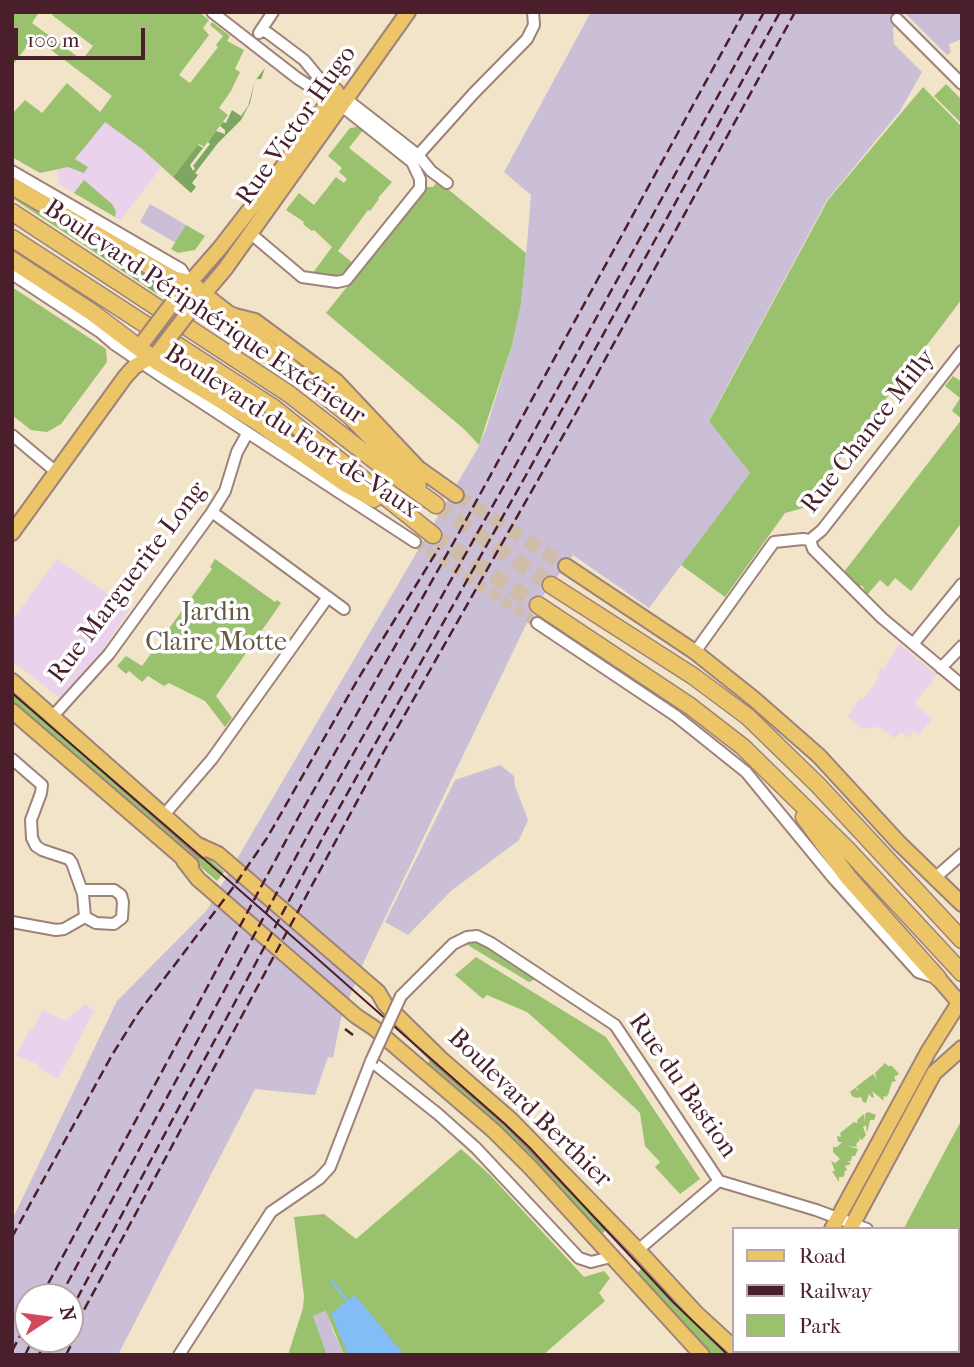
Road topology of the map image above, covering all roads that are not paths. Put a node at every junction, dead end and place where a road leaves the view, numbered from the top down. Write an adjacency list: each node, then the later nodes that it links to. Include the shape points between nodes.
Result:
1 (212, 12): 7 (street)
2 (274, 12): 6 (street)
3 (408, 12): 9 (main road, Rue Victor Hugo)
4 (533, 12): 10 (street, via 534,25 527,39)
5 (897, 19): 8 (street)
6 (261, 30): 7 (street); 9 (street, via 304,60)
7 (251, 43): 9 (street, via 297,78)
8 (962, 84)
9 (338, 99): 10 (street); 16 (main road, Rue Victor Hugo); 19 (main road, Rue Victor Hugo)
10 (415, 159): 12 (street); 16 (street, via 420,188 346,280 290,276)
11 (12, 171): 19 (street, via 181,269)
12 (447, 183)
13 (12, 186): 19 (highway, via 172,279)
14 (12, 212): 21 (highway, Boulevard Périphérique Extérieur, via 289,394 436,505 351,417)
15 (12, 238): 29 (highway, via 274,408)
16 (247, 239): 20 (main road, Rue Victor Hugo)
17 (12, 260): 23 (highway)
18 (12, 274): 23 (street, Boulevard du Fort-de-Vaux)
19 (190, 283): 20 (highway); 23 (main road, Rue Victor Hugo, bridge)
20 (204, 294): 21 (main road, Boulevard du Fort-de-Vaux); 23 (main road, Rue Victor Hugo, bridge)
21 (231, 315): 27 (main road, Boulevard du Fort-de-Vaux, via 255,321 336,381 418,468)
22 (962, 351): 32 (street, Rue Chance Milly)
23 (144, 355): 24 (street, Boulevard du Fort-de-Vaux); 26 (main road); 29 (highway, via 256,421 346,484)
24 (247, 434): 28 (street, Rue Marguerite Long); 33 (street, Boulevard du Fort-de-Vaux)
25 (12, 435): 26 (street)
26 (55, 471): 30 (main road)
27 (456, 495)
28 (212, 512): 37 (street); 48 (street, Rue Marguerite Long, via 109,654)
29 (407, 516): 31 (highway)
30 (12, 533)
31 (433, 535)
32 (810, 540): 41 (street, via 813,549); 43 (street, via 774,542)
33 (415, 542)
34 (566, 565): 43 (main road)
35 (962, 584): 41 (street)
36 (551, 585): 58 (highway, via 693,676 748,718 818,785)
37 (328, 597): 39 (street); 51 (street, via 212,759)
38 (538, 605): 50 (highway, via 690,706)
39 (344, 609)
40 (537, 623): 60 (street, via 676,716 746,772 918,972)
41 (913, 644): 44 (street)
42 (962, 646): 44 (street)
43 (695, 652): 53 (main road, via 819,756)
44 (941, 668): 46 (street)
45 (12, 681): 48 (main road, Boulevard Berthier)
46 (962, 685)
47 (12, 711): 68 (main road, Boulevard Berthier, via 362,1010 374,1028 494,1131)
48 (53, 716): 51 (main road, Boulevard Berthier)
49 (12, 759): 54 (street, via 42,785 31,820 36,846 69,859)
50 (778, 780): 59 (highway); 60 (highway, via 848,877)
51 (164, 815): 67 (main road, Boulevard Berthier, via 372,998 386,1004 510,1119)
52 (962, 854): 53 (street)
53 (936, 877): 55 (main road)
54 (82, 890): 56 (street); 56 (street, via 114,890 123,902 117,923 96,923)
55 (962, 904)
56 (85, 917): 57 (street, via 57,930)
57 (15, 922)
58 (962, 940)
59 (962, 973)
60 (938, 978): 61 (main road)
61 (961, 1002): 65 (main road, via 928,1052)
62 (962, 1048): 66 (main road, via 934,1073)
63 (371, 1061): 64 (street, Rue du Bastion, bridge, via 402,995 453,944 477,936 615,1025); 68 (street, via 476,1148 579,1258 591,1262); 70 (street, Rue du Bastion, via 330,1167 271,1212)
64 (719, 1181): 65 (street, via 816,1210); 67 (street)
65 (835, 1224): 66 (street)
66 (857, 1227)
67 (638, 1250): 68 (main road); 69 (main road, Boulevard Berthier)
68 (611, 1257): 71 (main road, Boulevard Berthier)
69 (732, 1346)
70 (179, 1355)
71 (702, 1355)

